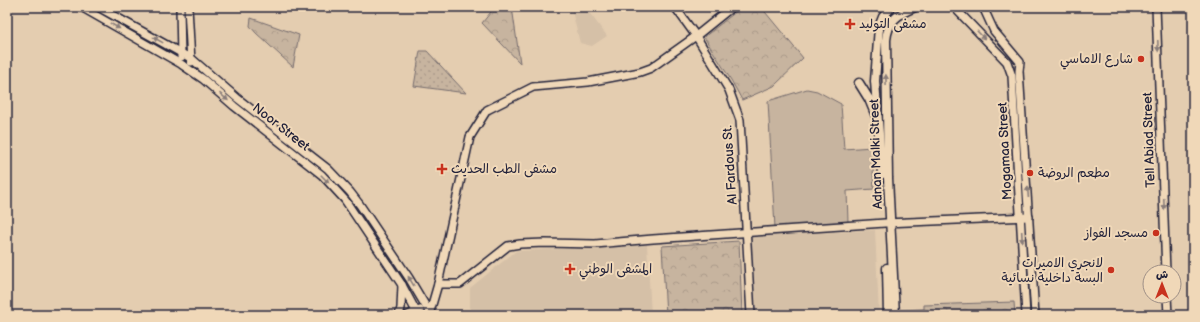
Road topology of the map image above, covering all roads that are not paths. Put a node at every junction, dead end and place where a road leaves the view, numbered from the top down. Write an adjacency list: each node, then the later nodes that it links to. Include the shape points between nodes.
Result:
1 (81, 7): 15 (main road, Noor Street, one-way to 15)
2 (98, 7): 13 (main road, Noor Street, one-way to 2)
3 (180, 7): 13 (main road)
4 (188, 7): 14 (main road)
5 (675, 7): 12 (main road, Al Fardous St.)
6 (732, 7): 12 (main road)
7 (891, 7): 18 (main road, Adnan Malki Street, via 879,27 875,82)
8 (915, 7): 21 (main road, Adnan Malki Street, one-way to 8, via 887,29 893,20)
9 (954, 7): 20 (main road, Mogamaa Street, one-way to 20, via 1007,62 1012,76)
10 (982, 7): 19 (main road, Mogamaa Street, one-way to 10, via 1020,62 994,31)
11 (1156, 7): 23 (main road, Tell Abiad Street, one-way to 23)
12 (696, 36): 22 (main road, Al Fardous St., via 730,90 740,120); 24 (main road, via 652,68 588,82 532,87 488,110 470,137)
13 (182, 54): 14 (main road, Noor Street); 15 (main road)
14 (192, 59): 16 (main road); 28 (main road, Noor Street, one-way to 14, via 350,192 328,169 237,98)
15 (181, 64): 16 (main road, Noor Street)
16 (190, 70): 25 (main road, Noor Street, one-way to 25, via 322,175 345,200)
17 (859, 83): 18 (main road)
18 (878, 122): 21 (main road, Adnan Malki Street)
19 (1029, 217): 20 (main road); 37 (main road, Mogamaa Street)
20 (1020, 218): 21 (main road); 36 (main road, Mogamaa Street, one-way to 36)
21 (887, 223): 22 (main road); 34 (main road, Adnan Malki Street); 35 (main road, Adnan Malki Street)
22 (746, 233): 24 (main road, via 595,244 514,245 508,246 460,284); 33 (main road, Al Fardous St.)
23 (1166, 264)
24 (438, 284): 26 (main road)
25 (402, 285): 29 (main road, Noor Street); 30 (main road)
26 (433, 303): 28 (main road); 32 (main road)
27 (1167, 304): 38 (main road)
28 (426, 307): 29 (main road); 32 (main road, Noor Street)
29 (418, 314): 31 (main road)
30 (399, 315)
31 (408, 315)
32 (430, 315)
33 (751, 315)
34 (888, 315)
35 (895, 315)
36 (1026, 315)
37 (1035, 315)
38 (1168, 315)

